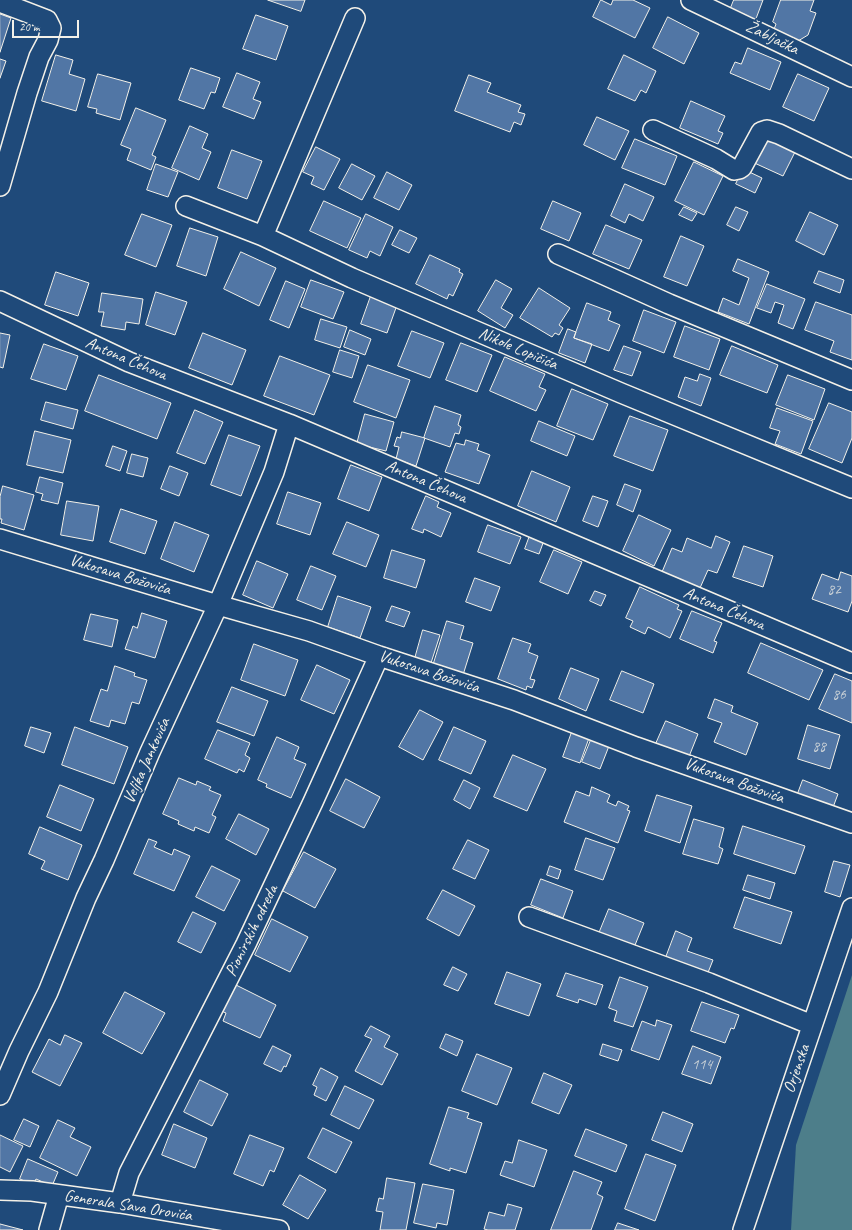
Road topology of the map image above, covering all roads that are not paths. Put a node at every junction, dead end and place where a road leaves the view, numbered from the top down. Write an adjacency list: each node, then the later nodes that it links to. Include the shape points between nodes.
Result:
1 (691, 0): 4 (street, Žabljačka)
2 (0, 2): 7 (street, via 47,20 51,28 27,93)
3 (355, 18): 9 (street)
4 (852, 77)
5 (653, 130): 6 (street, via 734,170 742,167 760,132 767,130)
6 (852, 169)
7 (0, 186)
8 (186, 206): 9 (street, Nikole Lopičića)
9 (263, 236): 14 (street, Nikole Lopičića, via 366,284)
10 (558, 254): 12 (street, via 669,304)
11 (0, 301): 13 (street, Antona Čehova, via 129,362)
12 (852, 380)
13 (289, 424): 16 (street, Veljka Jankovića, via 274,472); 18 (street, Antona Čehova)
14 (852, 488)
15 (0, 539): 16 (street, Vukosava Božovića)
16 (218, 605): 17 (street, Vukosava Božovića, via 309,631); 23 (street, Veljka Jankovića, via 150,752 48,992)
17 (379, 656): 19 (street, Vukosava Božovića, via 514,700); 26 (street, Pionirskih odreda, via 246,944 129,1173)
18 (852, 663)
19 (852, 823)
20 (852, 908): 22 (street, Orjenska)
21 (529, 917): 22 (street)
22 (812, 1024): 29 (street, Orjenska)
23 (0, 1095)
24 (0, 1190): 25 (street, Generala Sava Orovića)
25 (59, 1195): 26 (street, Generala Sava Orovića); 27 (street)
26 (120, 1203): 28 (street, Generala Sava Orovića)
27 (49, 1230)
28 (279, 1230)
29 (743, 1230)

